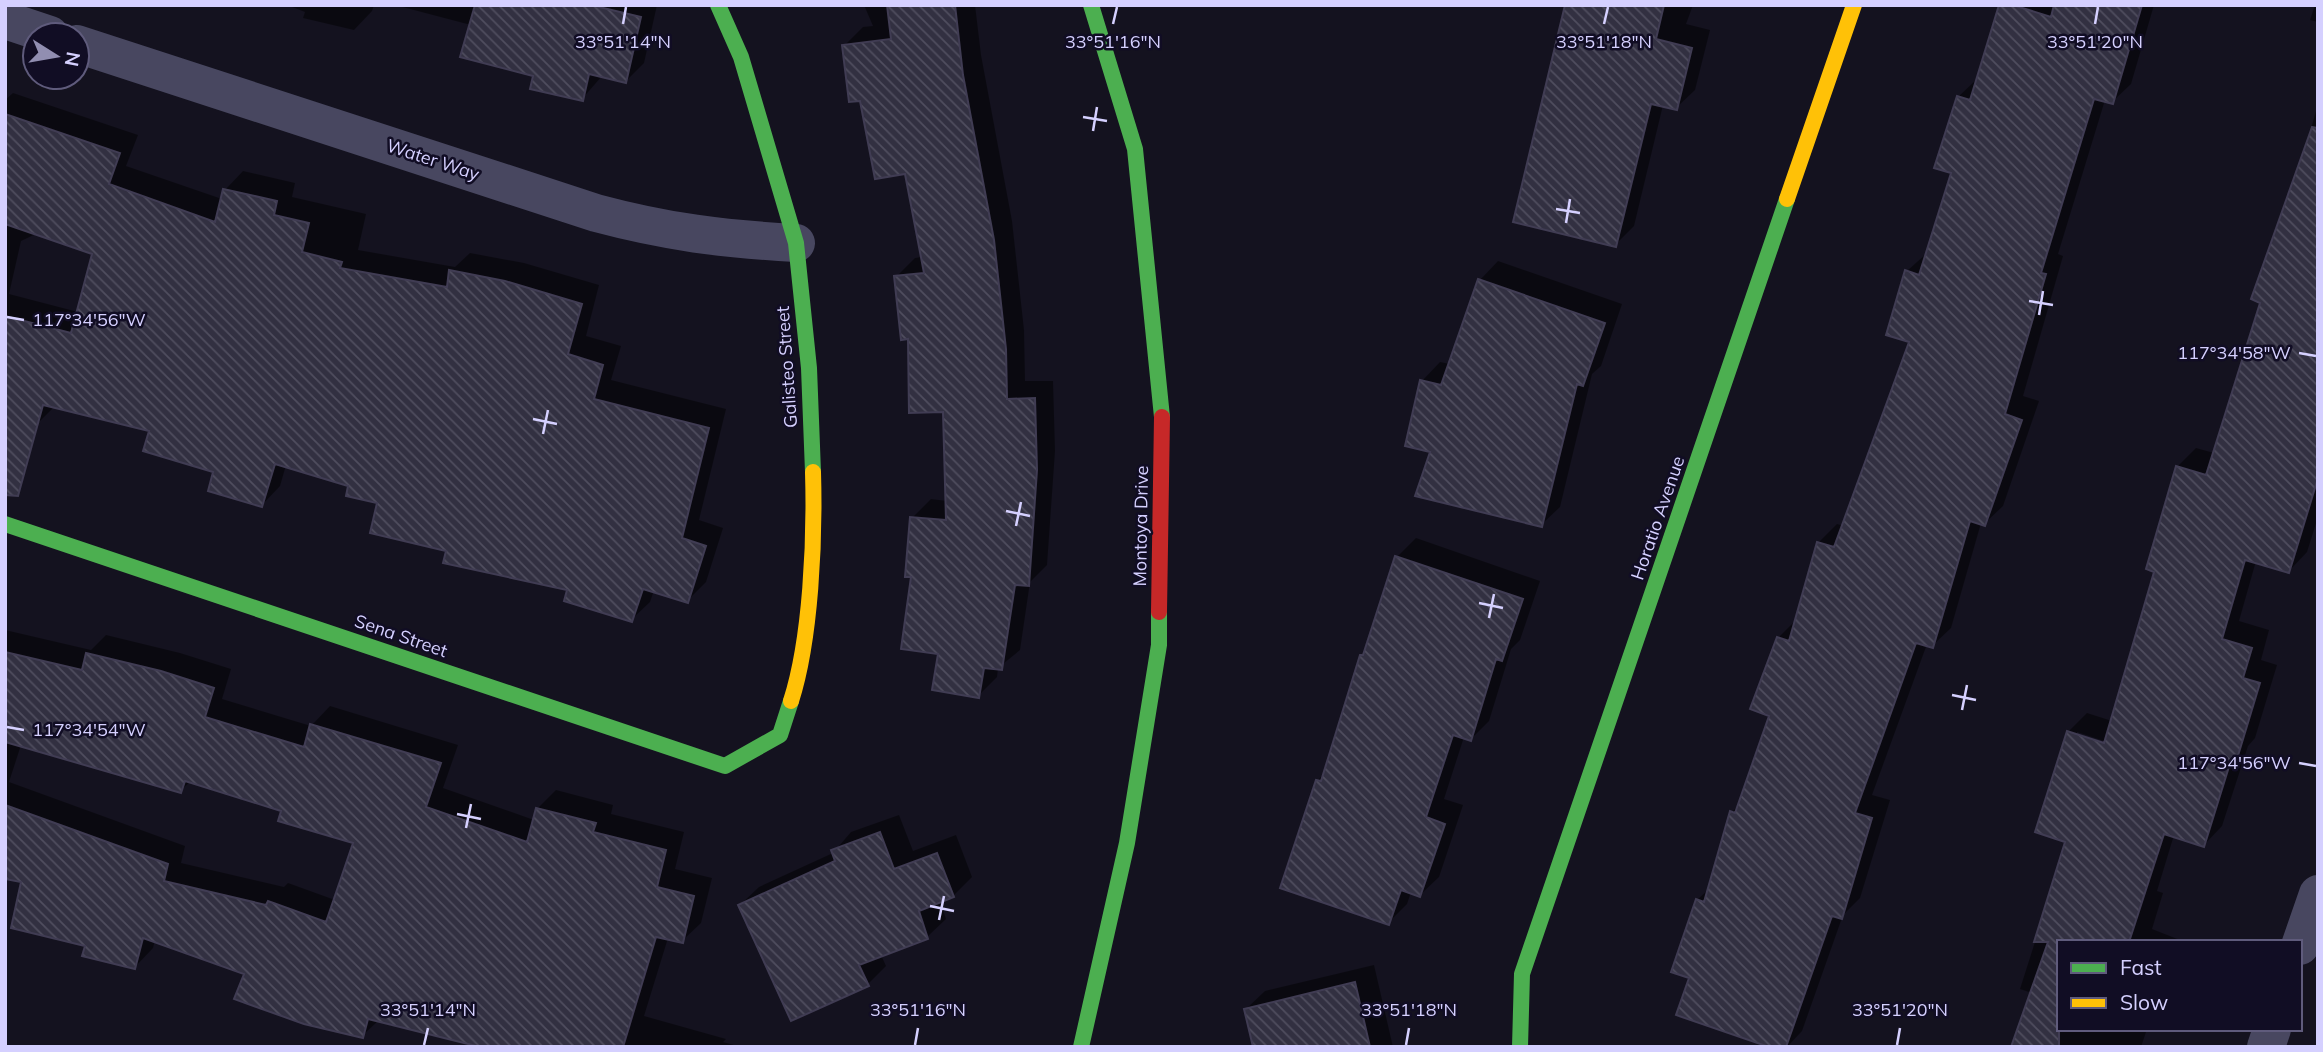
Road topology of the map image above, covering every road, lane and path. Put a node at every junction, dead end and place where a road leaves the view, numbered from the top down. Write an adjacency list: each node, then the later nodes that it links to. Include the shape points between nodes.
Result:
1 (718, 5): 5 (street, Galisteo Street, via 741,57)
2 (1091, 5): 10 (street, Montoya Drive, via 1135,149 1162,397 1158,645 1127,843)
3 (1854, 5): 11 (street, Horatio Avenue, via 1522,974)
4 (91, 49): 5 (street, Water Way, via 661,231)
5 (796, 243): 7 (street, Galisteo Street, via 814,501 803,664)
6 (5, 524): 7 (street, Sena Street, via 725,766)
7 (780, 735)
8 (2318, 894): 9 (street)
9 (2302, 940)
10 (1080, 1047)
11 (1520, 1047)

